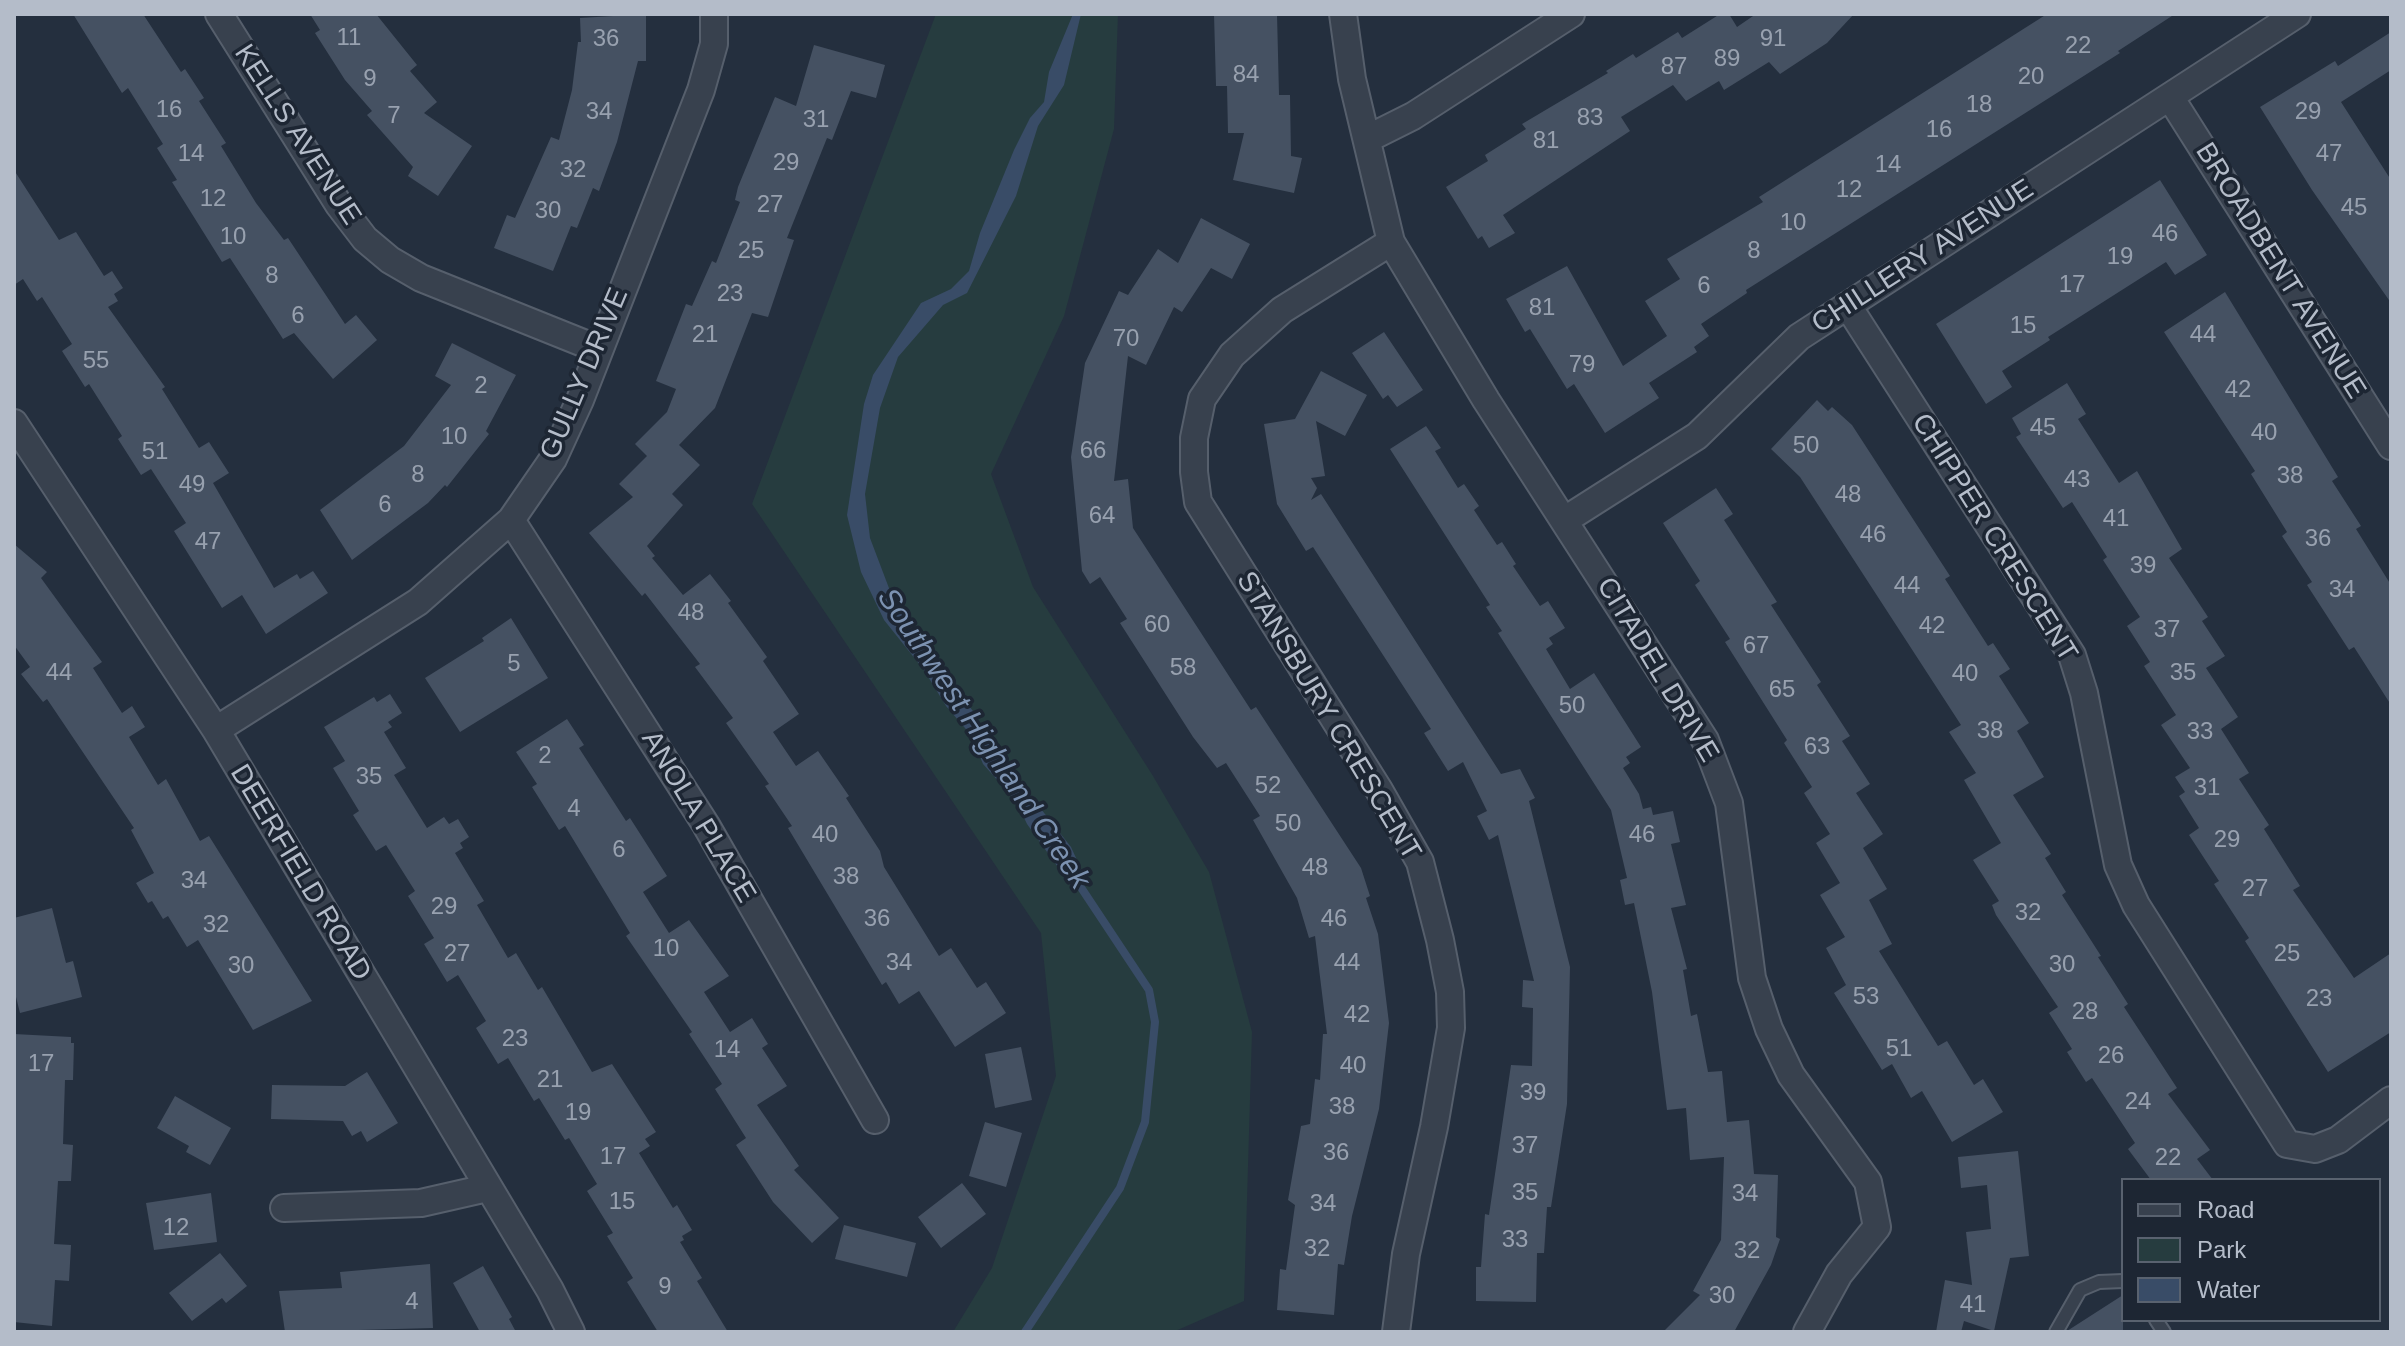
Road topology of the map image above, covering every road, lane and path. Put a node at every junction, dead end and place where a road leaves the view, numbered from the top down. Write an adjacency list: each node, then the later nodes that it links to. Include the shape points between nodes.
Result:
1 (219, 14): 10 (street, KELLS AVENUE, via 365,239 421,278)
2 (714, 14): 10 (street, GULLY DRIVE, via 714,44 701,90)
3 (1343, 14): 7 (street, CITADEL DRIVE)
4 (1571, 14): 7 (street, via 1413,116)
5 (2297, 14): 6 (street, CHILLERY AVENUE)
6 (2170, 97): 9 (street, CHILLERY AVENUE); 12 (street, BROADBENT AVENUE)
7 (1367, 139): 8 (street, CITADEL DRIVE)
8 (1391, 242): 14 (street, CITADEL DRIVE); 22 (street, STANSBURY CRESCENT, via 1282,310 1232,355 1202,399 1194,472 1198,502 1420,862 1440,940 1451,1028 1406,1254)
9 (1848, 306): 14 (street, CHILLERY AVENUE, via 1799,337 1697,436); 16 (street, CHIPPER CRESCENT, via 2072,655 2118,865 2136,905 2287,1144 2315,1149 2338,1140)
10 (598, 349): 13 (street, GULLY DRIVE, via 553,459)
11 (14, 423): 15 (street, DEERFIELD ROAD)
12 (2391, 446)
13 (511, 520): 15 (street, GULLY DRIVE, via 418,602); 17 (street, ANOLA PLACE, via 706,825)
14 (1565, 520): 23 (street, CITADEL DRIVE, via 1705,740 1729,803 1752,978 1769,1029 1791,1075 1868,1182 1877,1227 1839,1274)
15 (216, 730): 18 (street, DEERFIELD ROAD)
16 (2391, 1100)
17 (875, 1120)
18 (487, 1188): 19 (street, via 421,1203); 21 (street, DEERFIELD ROAD)
19 (284, 1208)
20 (2121, 1281): 24 (lane, via 2080,1290)
21 (571, 1332)
22 (1396, 1332)
23 (1807, 1332)
24 (2056, 1332)

